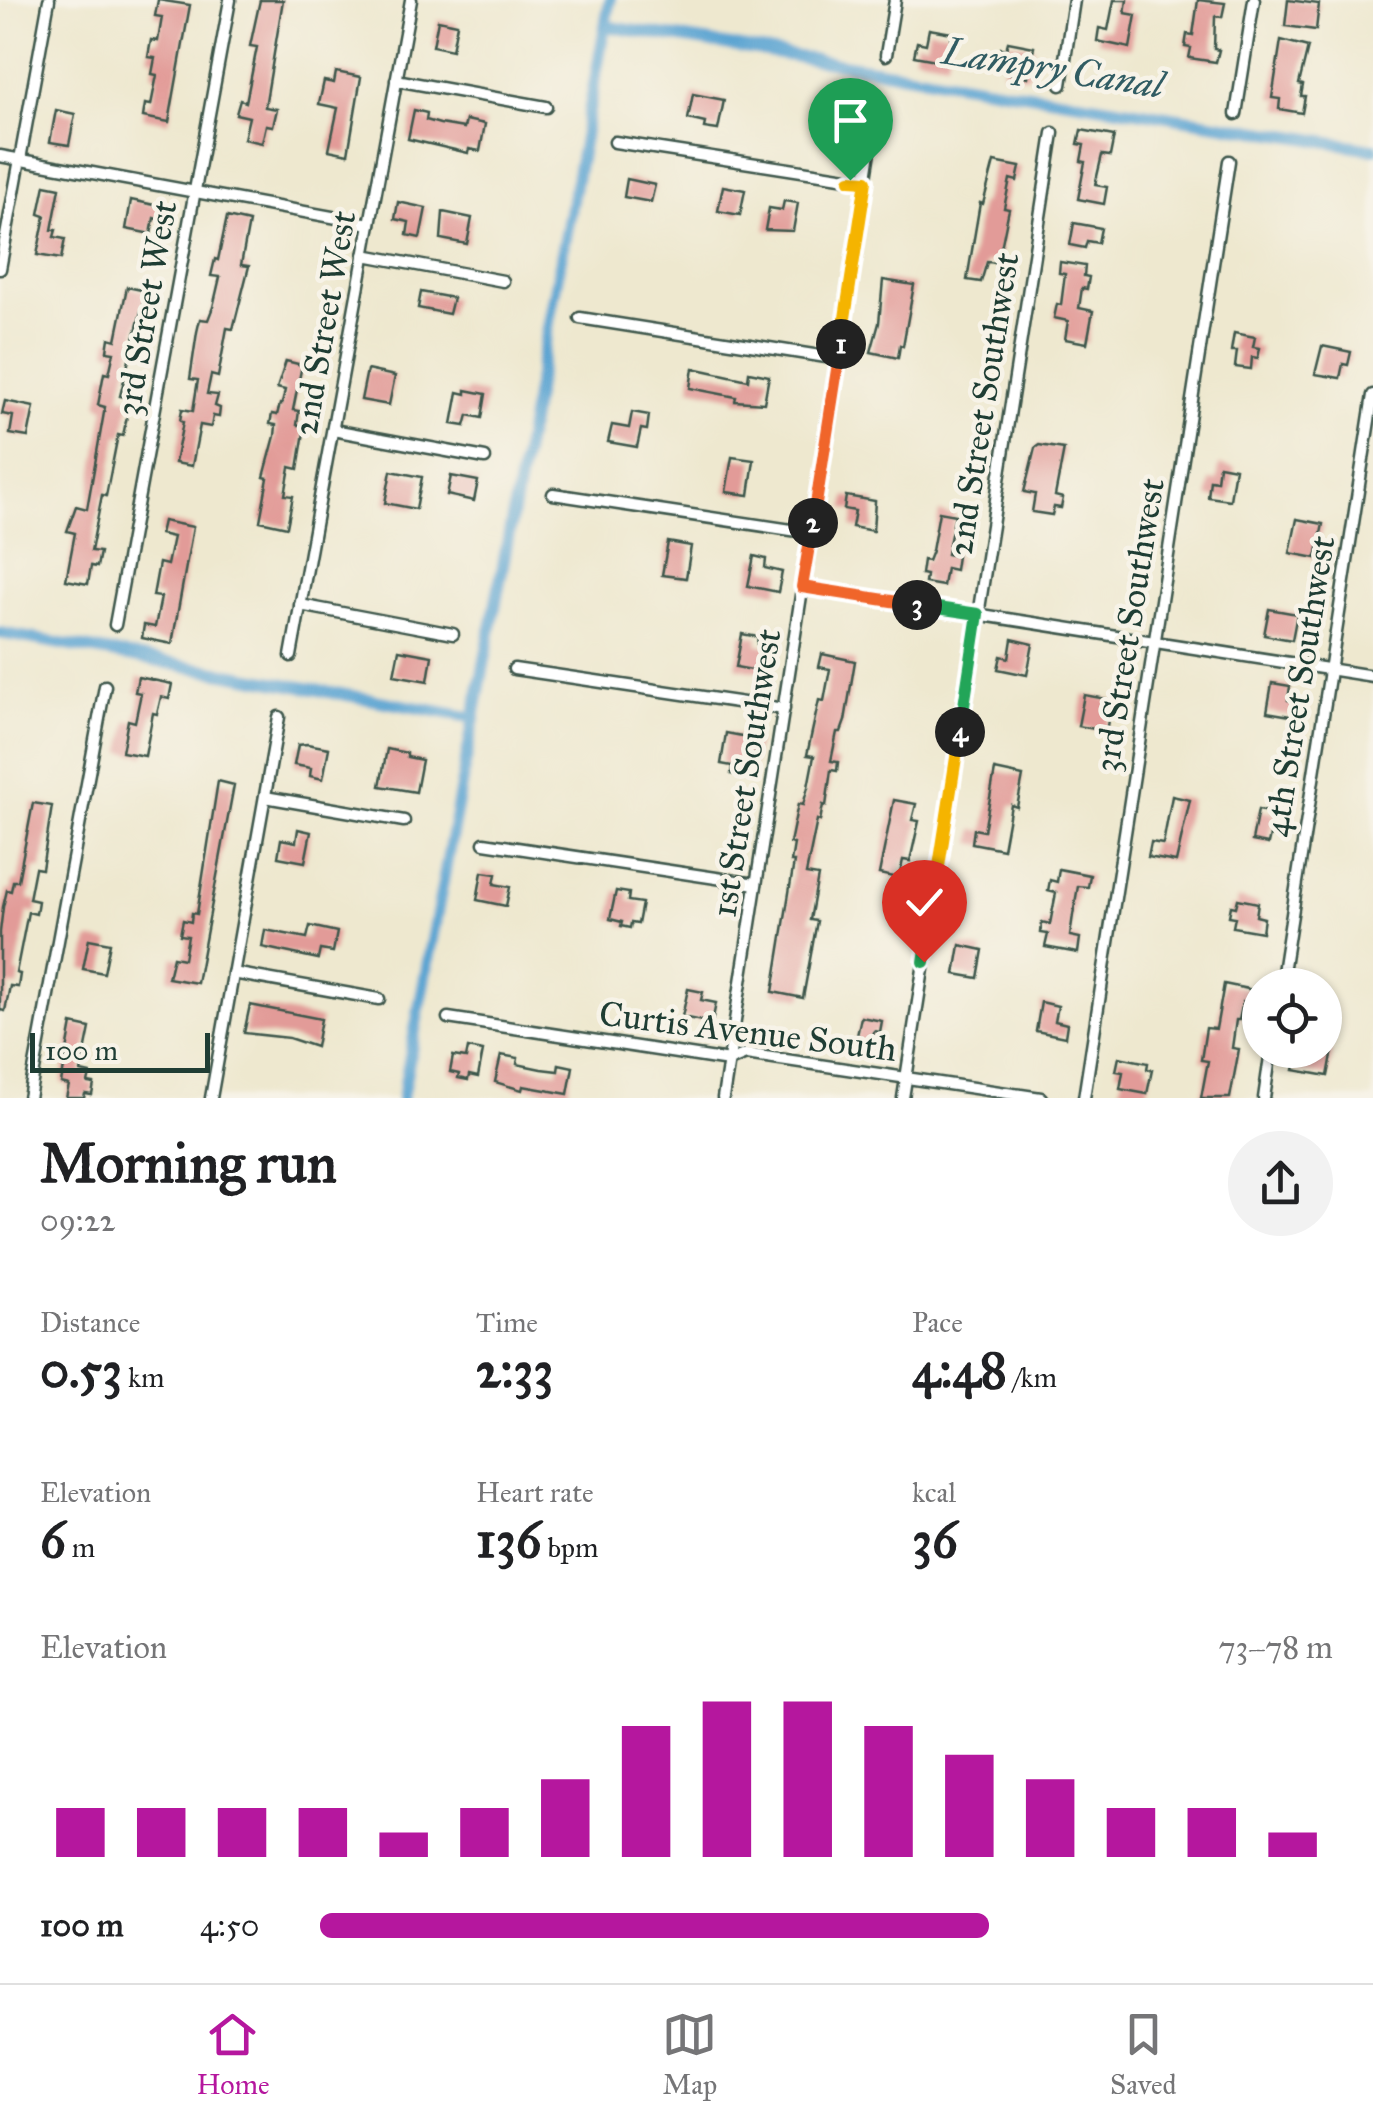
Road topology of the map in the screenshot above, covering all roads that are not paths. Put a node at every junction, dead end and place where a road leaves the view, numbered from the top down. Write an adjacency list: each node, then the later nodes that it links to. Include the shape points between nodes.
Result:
1 (49, 0): 16 (street)
2 (230, 0): 19 (street, 3rd Street West)
3 (411, 0): 8 (street, 2nd Street West)
4 (895, 0): 7 (street)
5 (1074, 0): 9 (street)
6 (1254, 0): 12 (street)
7 (886, 54)
8 (396, 80): 11 (street); 20 (street, 2nd Street West)
9 (1060, 85)
10 (878, 100): 18 (street, 1st Street Southwest)
11 (546, 108)
12 (1236, 114)
13 (1053, 134): 33 (street, 2nd Street Southwest)
14 (615, 142): 18 (street)
15 (0, 156): 16 (street)
16 (20, 159): 19 (street); 22 (street)
17 (1229, 161): 36 (street, 3rd Street Southwest)
18 (866, 181): 25 (street, 1st Street Southwest)
19 (195, 191): 20 (street); 34 (street, 3rd Street West)
20 (370, 224): 21 (street, 2nd Street West)
21 (364, 255): 23 (street); 27 (street, 2nd Street West)
22 (0, 269)
23 (504, 281)
24 (580, 318): 25 (street)
25 (839, 359): 30 (street, 1st Street Southwest)
26 (1373, 395): 38 (street, 4th Street Southwest)
27 (332, 430): 28 (street); 32 (street, 2nd Street West)
28 (485, 458)
29 (552, 494): 30 (street)
30 (811, 534): 31 (street, 1st Street Southwest)
31 (802, 587): 33 (street); 42 (street, 1st Street Southwest)
32 (300, 605): 35 (street); 37 (street, 2nd Street West)
33 (978, 614): 36 (street); 54 (street, 2nd Street Southwest)
34 (115, 626)
35 (453, 634)
36 (1154, 642): 38 (street); 60 (street, 3rd Street Southwest)
37 (291, 656)
38 (1330, 668): 40 (street); 48 (street, 4th Street Southwest)
39 (514, 669): 42 (street)
40 (1373, 676)
41 (105, 686): 55 (street)
42 (784, 709): 47 (street, 1st Street Southwest)
43 (279, 717): 44 (street)
44 (265, 797): 45 (street); 49 (street)
45 (404, 822)
46 (484, 843): 47 (street)
47 (756, 884): 52 (street, 1st Street Southwest)
48 (1284, 968)
49 (233, 973): 50 (street); 56 (street)
50 (379, 999)
51 (448, 1018): 52 (street, Curtis Avenue South)
52 (728, 1061): 54 (street, Curtis Avenue South, via 746,1054); 57 (street, 1st Street Southwest)
53 (1268, 1068): 61 (street)
54 (906, 1078): 58 (street, 2nd Street Southwest); 59 (street, Curtis Avenue South)
55 (30, 1098)
56 (210, 1098)
57 (723, 1098)
58 (904, 1098)
59 (1040, 1098)
60 (1084, 1098)
61 (1264, 1098)

